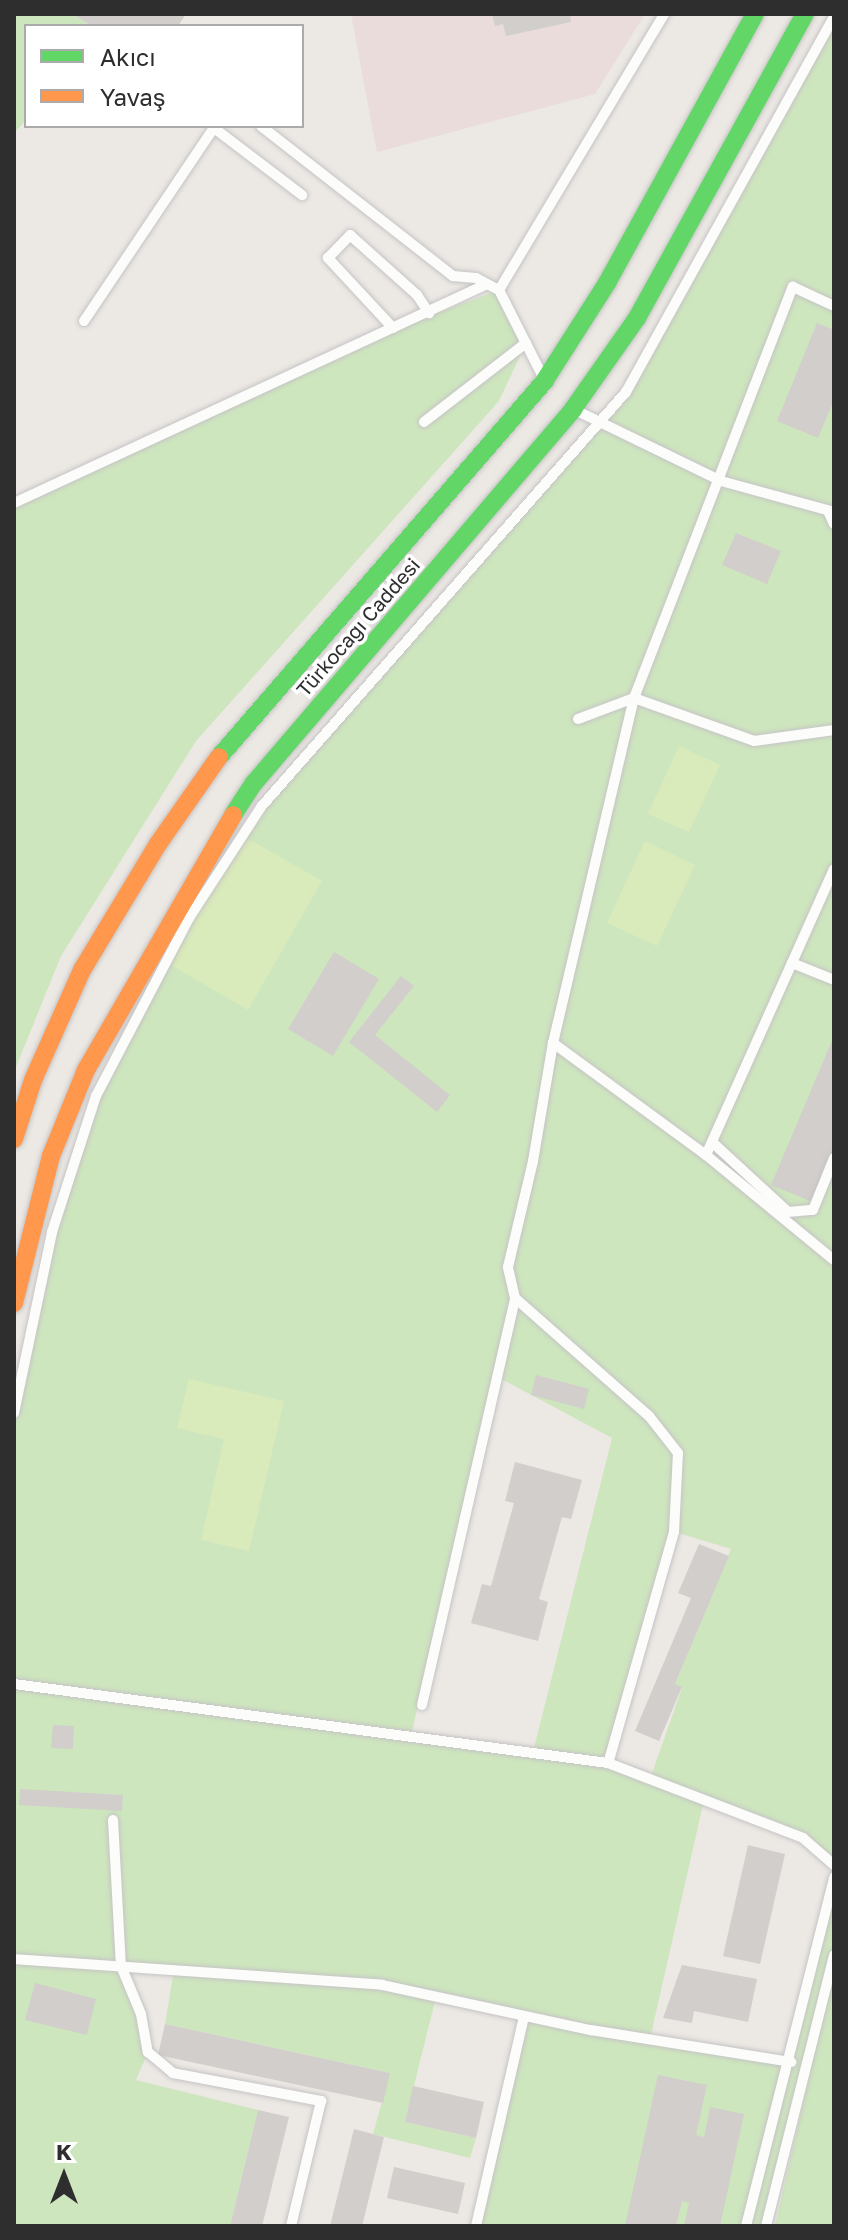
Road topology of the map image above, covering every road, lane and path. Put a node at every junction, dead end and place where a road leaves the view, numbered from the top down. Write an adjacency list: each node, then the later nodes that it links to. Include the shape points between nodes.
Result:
1 (664, 14): 10 (lane)
2 (755, 14): 16 (main road, Türkocağı Caddesi, via 607,283)
3 (805, 14): 17 (main road, Türkocağı Caddesi, via 637,318)
4 (834, 17): 19 (lane, via 626,392)
5 (214, 128): 13 (lane)
6 (216, 128): 8 (lane)
7 (264, 128): 9 (lane, via 453,276)
8 (302, 195)
9 (487, 284): 10 (lane); 12 (lane)
10 (499, 290): 15 (lane)
11 (834, 306): 20 (lane, via 793,287)
12 (429, 313): 14 (lane); 14 (lane, via 417,295 350,235 328,258)
13 (84, 321)
14 (393, 328): 21 (lane)
15 (526, 343): 16 (lane); 18 (lane)
16 (545, 380): 17 (main road); 31 (main road, Türkocağı Caddesi, via 212,767 82,970 33,1080)
17 (573, 409): 19 (lane); 37 (main road, Türkocağı Caddesi, via 254,783 203,860 86,1070 51,1156)
18 (424, 422)
19 (599, 422): 20 (lane); 38 (lane, via 261,807 189,918 96,1096 52,1232)
20 (721, 481): 22 (lane); 24 (lane)
21 (14, 503)
22 (832, 512): 23 (lane)
23 (834, 524)
24 (634, 698): 25 (lane); 26 (lane, via 754,741); 30 (lane)
25 (578, 719)
26 (834, 730)
27 (834, 869): 28 (lane)
28 (792, 963): 29 (lane); 32 (lane)
29 (834, 980)
30 (553, 1043): 33 (lane); 36 (lane, via 508,1267)
31 (14, 1139)
32 (712, 1142): 33 (lane); 34 (lane, via 788,1212 813,1210)
33 (706, 1155): 35 (lane)
34 (834, 1158)
35 (834, 1260)
36 (515, 1298): 40 (lane); 41 (lane, via 649,1416 678,1453 674,1532)
37 (14, 1303)
38 (14, 1413)
39 (14, 1684): 41 (lane)
40 (422, 1705)
41 (608, 1763): 43 (lane, via 803,1838)
42 (113, 1820): 47 (lane)
43 (834, 1865)
44 (834, 1877): 49 (lane)
45 (834, 1955): 53 (lane)
46 (14, 1959): 47 (lane)
47 (121, 1966): 48 (lane, via 382,1985); 50 (lane, via 141,2014 148,2052 173,2073 321,2101)
48 (524, 2016): 49 (lane); 51 (lane)
49 (791, 2062): 52 (lane)
50 (291, 2226)
51 (476, 2226)
52 (746, 2226)
53 (766, 2226)

